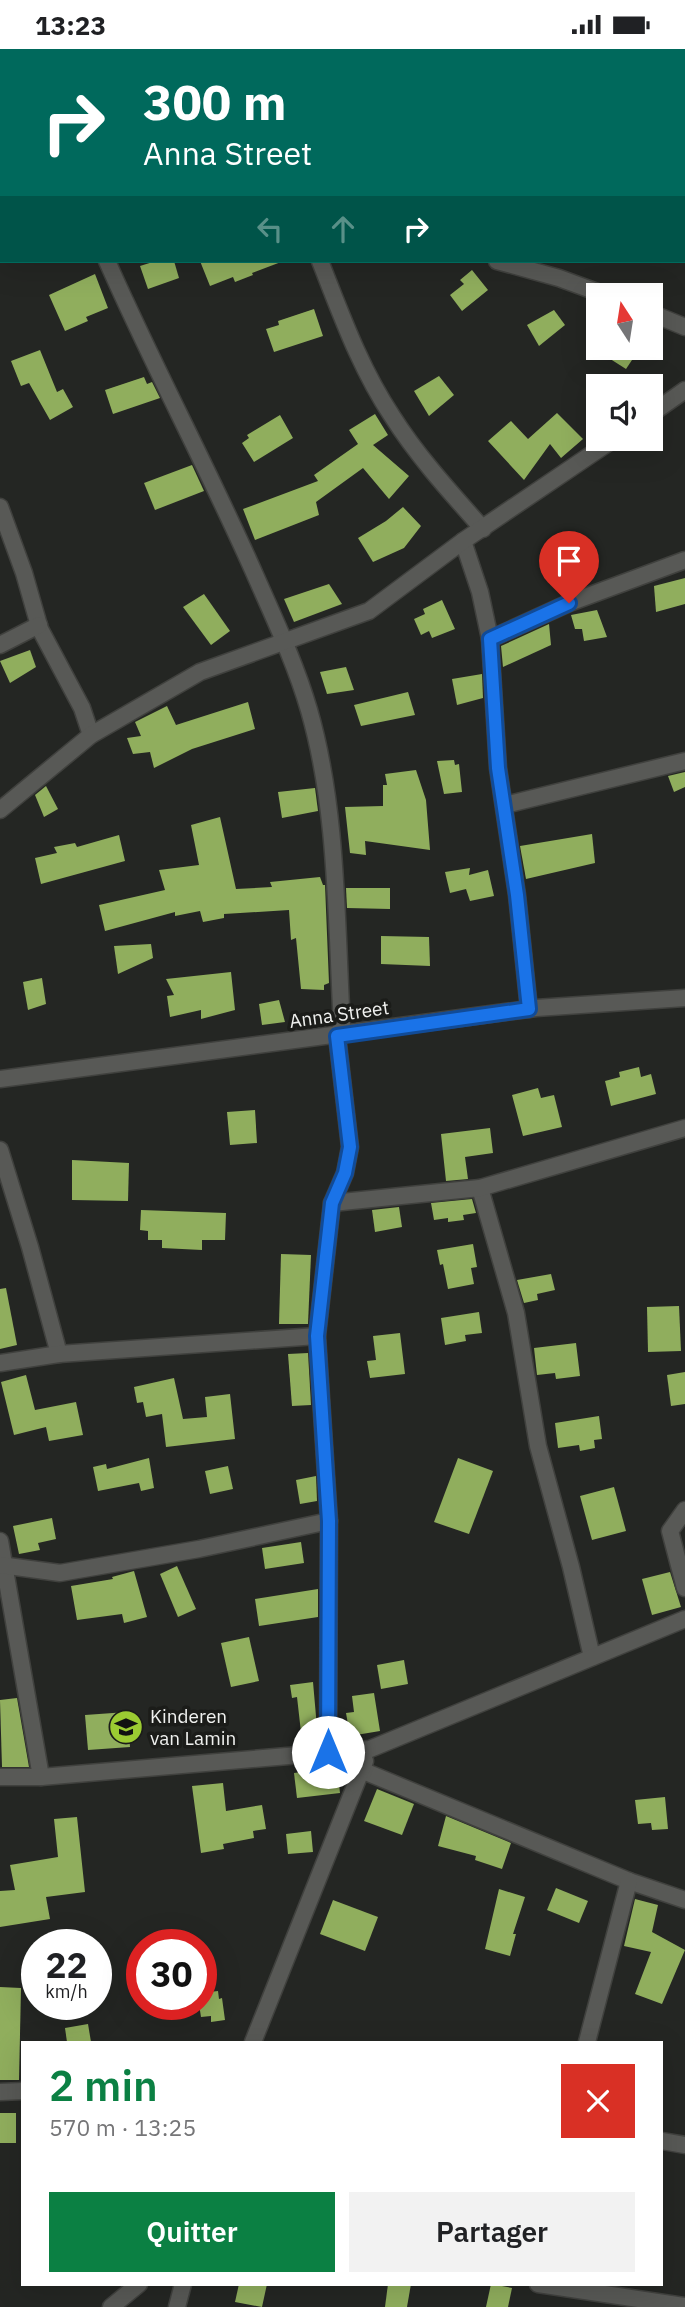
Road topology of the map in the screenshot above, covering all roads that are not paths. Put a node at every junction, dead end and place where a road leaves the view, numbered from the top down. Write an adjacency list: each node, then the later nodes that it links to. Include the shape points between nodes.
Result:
1 (108, 263): 16 (street)
2 (321, 263): 11 (street, via 363,367 392,417)
3 (504, 263): 4 (street)
4 (586, 288)
5 (663, 318): 6 (street)
6 (685, 327)
7 (685, 390): 8 (street)
8 (663, 406)
9 (596, 451): 11 (street)
10 (0, 507): 14 (street)
11 (482, 529): 12 (street)
12 (463, 541): 15 (street); 16 (street, via 369,611)
13 (685, 560): 15 (street, via 569,603)
14 (39, 625): 17 (street); 18 (street)
15 (490, 639): 20 (street, via 498,768)
16 (284, 643): 18 (street, via 200,672); 24 (street, via 309,711 324,785 339,920 342,1025)
17 (0, 645)
18 (91, 735): 21 (street)
19 (685, 761): 20 (street)
20 (505, 805): 23 (street)
21 (0, 810)
22 (685, 998): 23 (street, Anna Street)
23 (529, 1009): 24 (street, Anna Street)
24 (337, 1036): 25 (street, Anna Street); 29 (street, via 350,1147)
25 (0, 1079)
26 (685, 1128): 28 (street)
27 (0, 1150): 31 (street)
28 (480, 1188): 29 (street); 39 (street, via 516,1313 538,1446)
29 (332, 1203): 30 (street)
30 (317, 1336): 31 (street); 34 (street)
31 (59, 1354): 32 (street)
32 (0, 1363)
33 (685, 1510): 37 (street, via 670,1531)
34 (329, 1521): 36 (street, via 60,1573); 41 (street)
35 (0, 1541): 36 (street)
36 (2, 1565): 44 (street)
37 (685, 1588)
38 (685, 1619): 39 (street)
39 (592, 1657): 40 (street)
40 (370, 1749): 41 (street); 42 (street)
41 (328, 1752): 44 (street)
42 (361, 1770): 45 (street); 47 (street)
43 (0, 1777): 44 (street)
44 (41, 1777)
45 (629, 1881): 46 (street); 48 (street)
46 (685, 1900)
47 (253, 2041)
48 (587, 2041)
49 (21, 2091): 50 (street)
50 (0, 2092)
51 (663, 2141): 52 (street)
52 (685, 2145)
53 (137, 2286): 57 (street)
54 (182, 2286): 58 (street)
55 (551, 2286): 56 (street)
56 (685, 2306)
57 (111, 2307)
58 (177, 2307)

